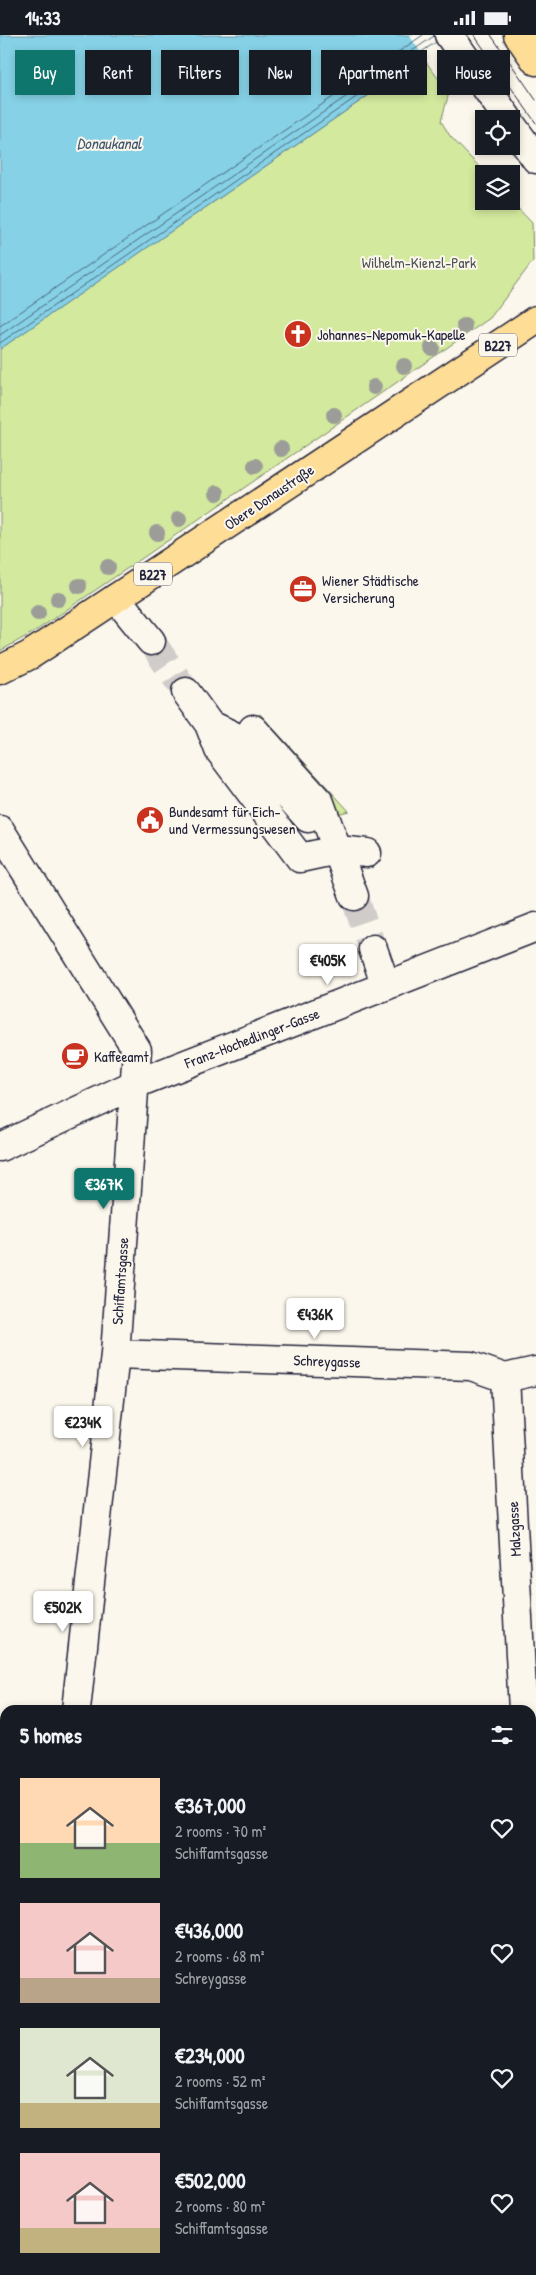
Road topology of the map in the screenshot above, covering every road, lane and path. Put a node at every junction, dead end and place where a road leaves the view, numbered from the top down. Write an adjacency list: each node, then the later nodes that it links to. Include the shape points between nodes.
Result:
1 (449, 35): 2 (street)
2 (502, 110)
3 (520, 137): 4 (street)
4 (536, 159)
5 (536, 320): 6 (main road, Obere Donaustraße / B227)
6 (116, 598): 7 (street); 8 (main road, Obere Donaustraße / B227, via 30,655)
7 (151, 641)
8 (0, 670)
9 (186, 692): 10 (street)
10 (209, 724): 12 (street, via 236,737); 15 (street, via 220,750 300,858)
11 (253, 729): 15 (street, via 320,803)
12 (308, 818)
13 (349, 824): 15 (street)
14 (0, 830): 21 (street, Schiffamtsgasse, via 137,1049)
15 (337, 850): 16 (street); 17 (street)
16 (367, 853)
17 (354, 896)
18 (536, 927): 20 (street, Franz-Hochedlinger-Gasse)
19 (373, 949): 20 (street)
20 (386, 986): 21 (street, Franz-Hochedlinger-Gasse)
21 (136, 1084): 22 (street, Franz-Hochedlinger-Gasse); 23 (street, Schiffamtsgasse)
22 (0, 1147)
23 (115, 1354): 25 (street, Schreygasse, via 471,1366); 27 (street, Schiffamtsgasse)
24 (536, 1371): 25 (street)
25 (505, 1378): 26 (street, Malzgasse)
26 (528, 1636): 28 (street, Malzgasse)
27 (77, 1705)
28 (523, 1705)

